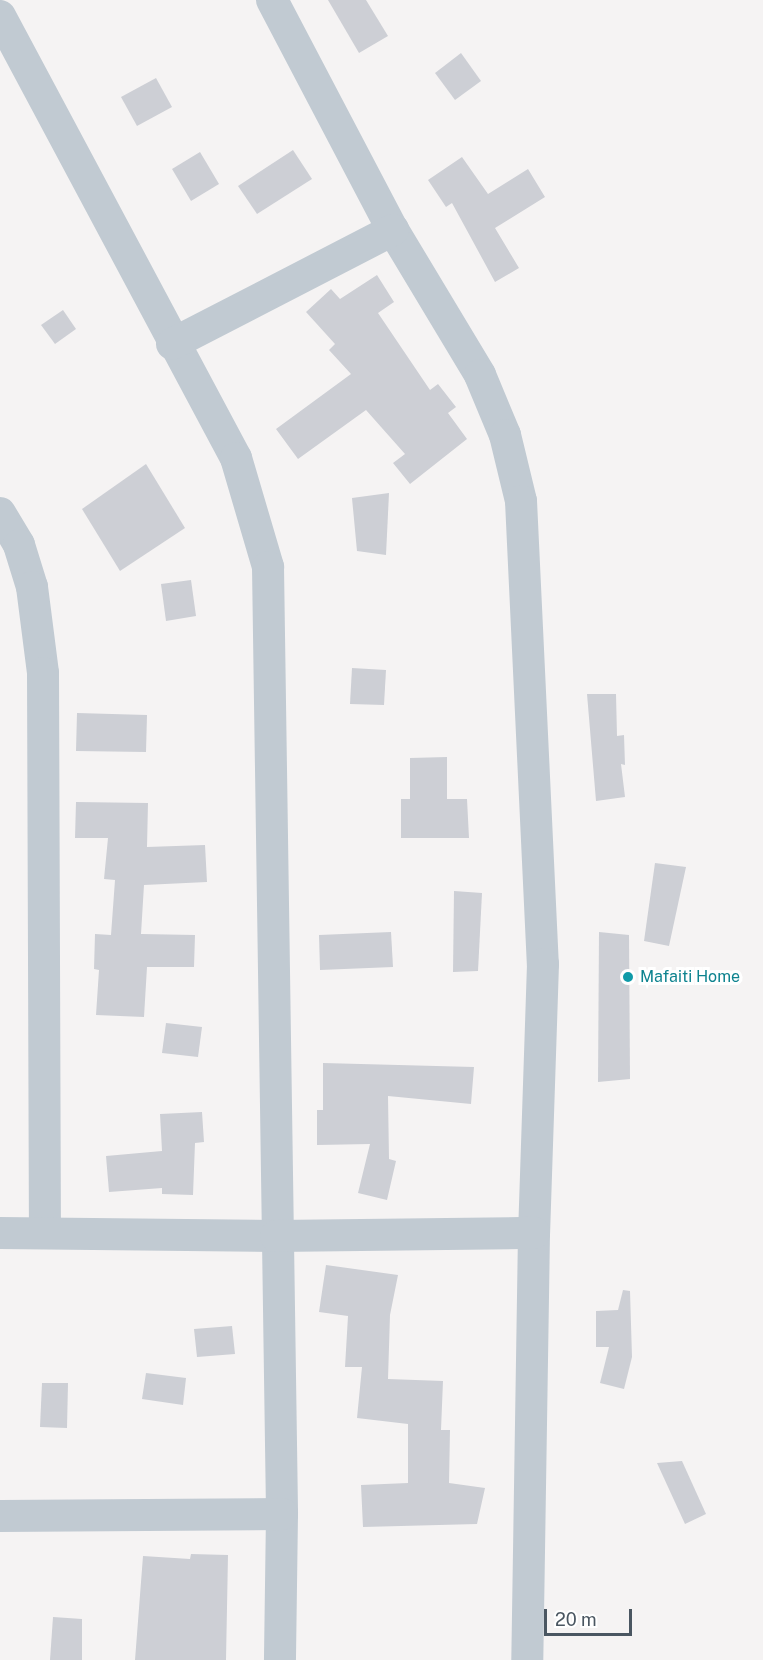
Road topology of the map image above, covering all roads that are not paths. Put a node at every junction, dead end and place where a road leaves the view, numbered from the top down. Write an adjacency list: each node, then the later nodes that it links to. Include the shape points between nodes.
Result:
1 (272, 0): 3 (street)
2 (0, 16): 4 (street)
3 (393, 230): 4 (street); 8 (street, via 480,375 505,435 521,501 543,964)
4 (172, 344): 9 (street, via 236,458 268,567)
5 (0, 513): 6 (street, via 19,545 32,587 43,673)
6 (45, 1232): 7 (street); 9 (street)
7 (0, 1233)
8 (534, 1233): 9 (street); 13 (street)
9 (276, 1236): 10 (street)
10 (282, 1514): 11 (street); 12 (street)
11 (0, 1516)
12 (280, 1660)
13 (527, 1660)

